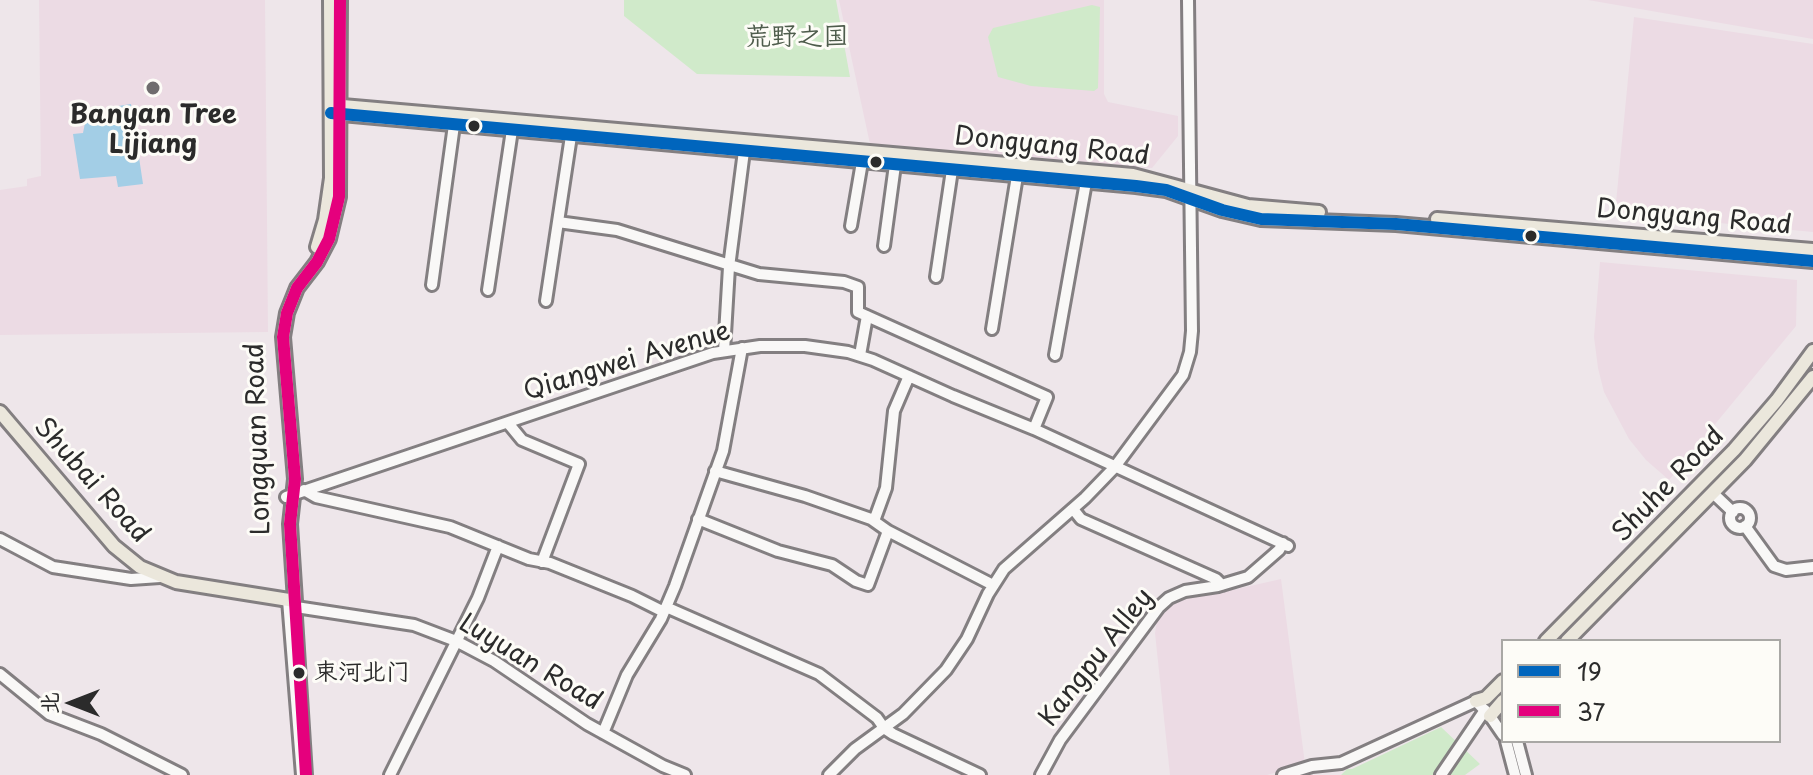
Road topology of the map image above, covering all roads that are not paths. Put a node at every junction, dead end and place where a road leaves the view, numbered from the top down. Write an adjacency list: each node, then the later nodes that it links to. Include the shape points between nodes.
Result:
1 (330, 0): 4 (main road, Longquan Road)
2 (340, 0): 4 (main road, Longquan Road)
3 (1188, 0): 14 (street)
4 (336, 110): 5 (main road, Dongyang Road); 14 (main road, Dongyang Road, via 1124,174); 40 (main road, Longquan Road, via 323,230 291,284 277,327 287,479)
5 (454, 125): 6 (main road, Dongyang Road); 22 (street)
6 (512, 130): 7 (main road, Dongyang Road); 23 (street)
7 (571, 136): 8 (main road, Dongyang Road); 15 (street)
8 (744, 151): 9 (main road, Dongyang Road); 20 (street)
9 (862, 162): 10 (main road, Dongyang Road); 16 (street)
10 (895, 165): 11 (main road, Dongyang Road); 17 (street)
11 (952, 170): 12 (main road, Dongyang Road); 21 (street)
12 (1017, 176): 13 (main road, Dongyang Road); 26 (street)
13 (1086, 182): 14 (main road, Dongyang Road); 31 (street)
14 (1191, 194): 18 (main road, Dongyang Road, via 1262,208); 19 (main road, Dongyang Road, via 1222,210 1261,219 1396,224); 37 (street, via 1189,359 1178,383)
15 (558, 222): 20 (street, via 617,230); 24 (street)
16 (851, 226)
17 (884, 246)
18 (1813, 250)
19 (1813, 261)
20 (729, 267): 25 (street, via 844,282 858,287 858,312); 28 (street)
21 (936, 277)
22 (432, 285)
23 (488, 290)
24 (546, 301)
25 (867, 316): 30 (street); 36 (street, via 1047,397)
26 (992, 329)
27 (742, 348): 28 (street, Qiangwei Avenue); 30 (street, Qiangwei Avenue, via 805,346); 38 (street)
28 (724, 351): 35 (street, Qiangwei Avenue)
29 (1813, 351): 55 (main road, Shuhe Road, via 1742,442)
30 (860, 355): 32 (street, Qiangwei Avenue)
31 (1055, 355)
32 (909, 376): 36 (street, Qiangwei Avenue); 43 (street, via 894,411 886,488)
33 (1813, 377): 39 (main road, Shuhe Road)
34 (0, 412): 50 (main road, Shubai Road, via 114,546)
35 (508, 423): 40 (street, Qiangwei Avenue); 48 (street, via 522,440 579,464)
36 (1034, 429): 37 (street, Qiangwei Avenue)
37 (1114, 468): 41 (street); 46 (street, Qiangwei Avenue)
38 (715, 471): 42 (street); 43 (street)
39 (1713, 493): 49 (street, via 1733,512 1747,512 1745,526 1774,566); 56 (main road, Shuhe Road)
40 (294, 494): 47 (street, via 450,527); 53 (main road, Longquan Road)
41 (1073, 509): 51 (street, via 1017,555); 52 (street, via 1081,519)
42 (698, 519): 44 (street, via 778,551 832,565 868,585); 54 (street)
43 (874, 521): 44 (street)
44 (888, 531): 51 (street)
45 (0, 539): 50 (street, via 53,567 131,579)
46 (1286, 545): 52 (street, Kangpu Alley, via 1248,577)
47 (498, 546): 48 (street); 57 (street)
48 (542, 562): 54 (street)
49 (1813, 567)
50 (160, 577): 53 (main road, Shubai Road)
51 (993, 585): 61 (street, via 953,661)
52 (1222, 585): 72 (street, Kangpu Alley, via 1179,592 1159,607 1060,740)
53 (293, 603): 57 (street, Luyuan Road, via 414,625); 67 (street)
54 (665, 610): 61 (street, via 819,674); 63 (street, via 627,675)
55 (1548, 639)
56 (1569, 639)
57 (456, 641): 63 (street, Luyuan Road); 68 (street)
58 (0, 674): 66 (street, via 49,714)
59 (1501, 685): 60 (main road)
60 (1491, 707): 62 (street); 73 (street, via 1341,763); 74 (street)
61 (884, 728): 70 (street); 71 (street)
62 (1501, 730)
63 (603, 733): 69 (street, Luyuan Road)
64 (1507, 743): 75 (street)
65 (1518, 743): 76 (street)
66 (182, 775)
67 (304, 775)
68 (390, 775)
69 (685, 775)
70 (829, 775)
71 (980, 775)
72 (1041, 775)
73 (1283, 775)
74 (1441, 775)
75 (1515, 775)
76 (1526, 775)

